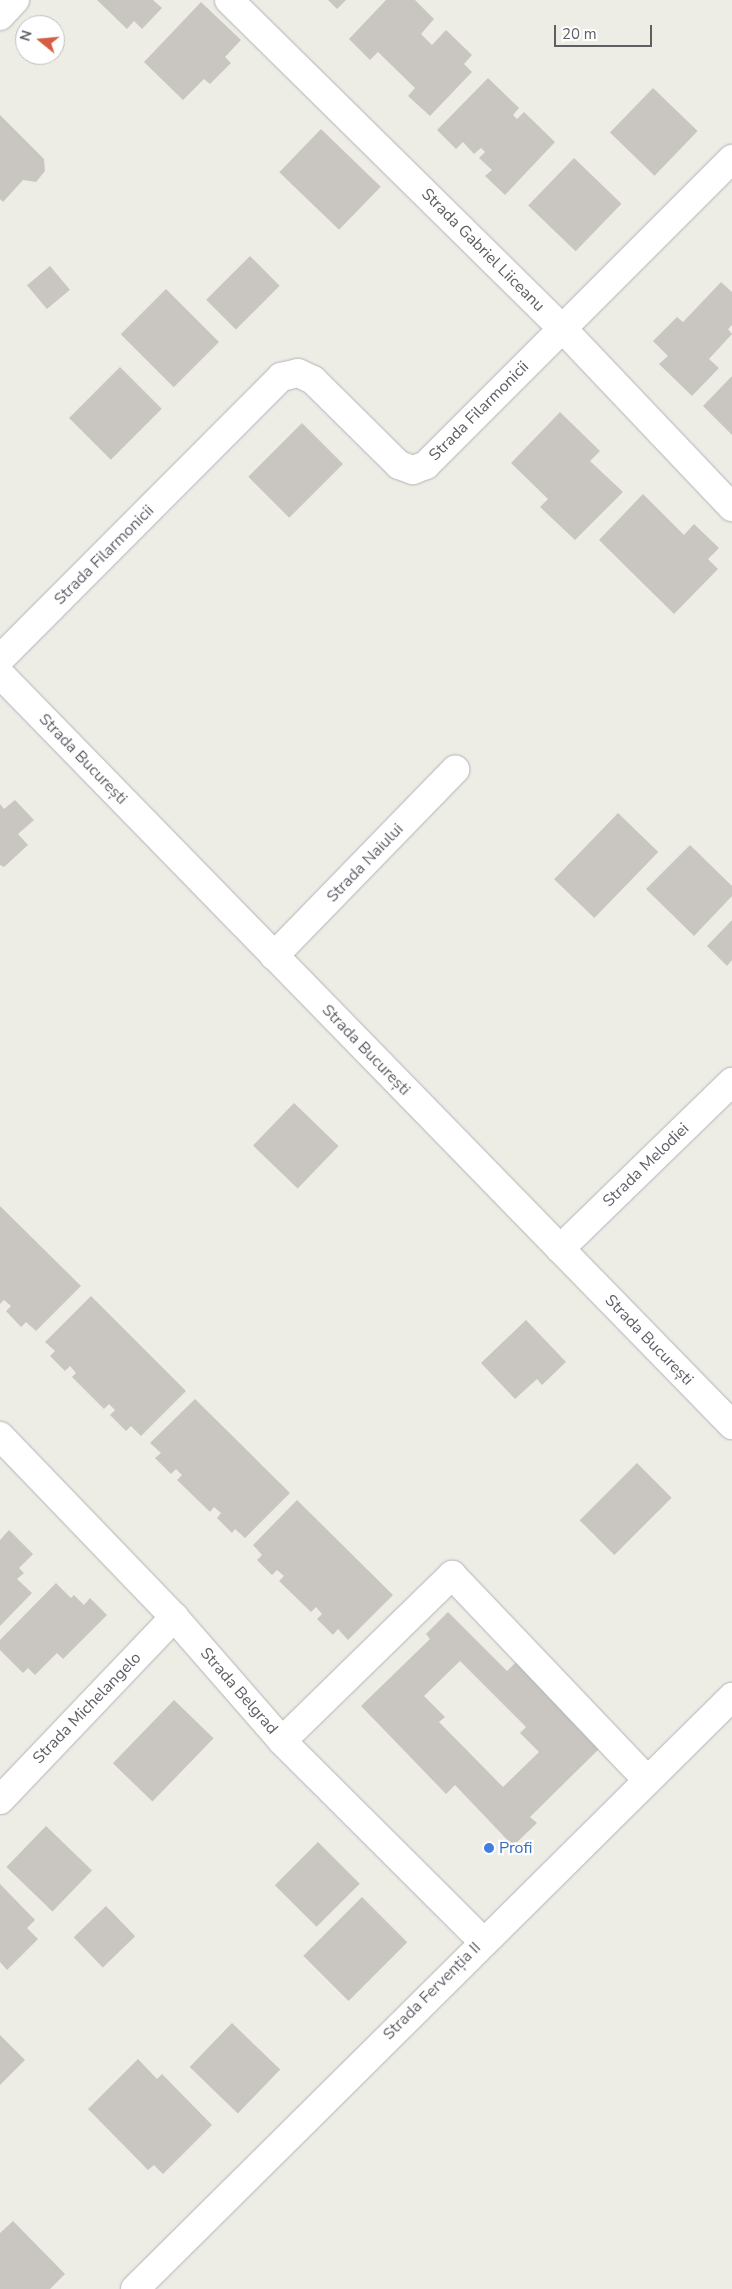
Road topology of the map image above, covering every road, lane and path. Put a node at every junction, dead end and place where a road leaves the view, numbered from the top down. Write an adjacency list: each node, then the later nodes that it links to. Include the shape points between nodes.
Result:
1 (15, 0): 3 (street)
2 (229, 0): 5 (street, Strada Gabriel Liiceanu)
3 (0, 16)
4 (732, 159): 5 (street, Strada Filarmonicii)
5 (562, 328): 6 (street, Strada Gabriel Liiceanu); 7 (street, Strada Filarmonicii, via 426,465 413,470 399,465 313,380 298,373 281,377)
6 (732, 506)
7 (0, 659)
8 (0, 674): 10 (street, Strada București)
9 (455, 770): 10 (street, Strada Naiului)
10 (274, 956): 12 (street, Strada București)
11 (732, 1082): 12 (street, Strada Melodiei)
12 (560, 1249): 13 (street, Strada București)
13 (732, 1425)
14 (0, 1436): 15 (street, Strada Belgrad)
15 (174, 1617): 17 (street, Strada Belgrad); 19 (street, Strada Michelangelo)
16 (732, 1696): 18 (street, Strada Fervenția II)
17 (282, 1741): 18 (street, via 452,1575); 20 (street, Strada Belgrad)
18 (647, 1780): 20 (street, Strada Fervenția II)
19 (0, 1800)
20 (483, 1941): 21 (street, Strada Fervenția II)
21 (136, 2289)

